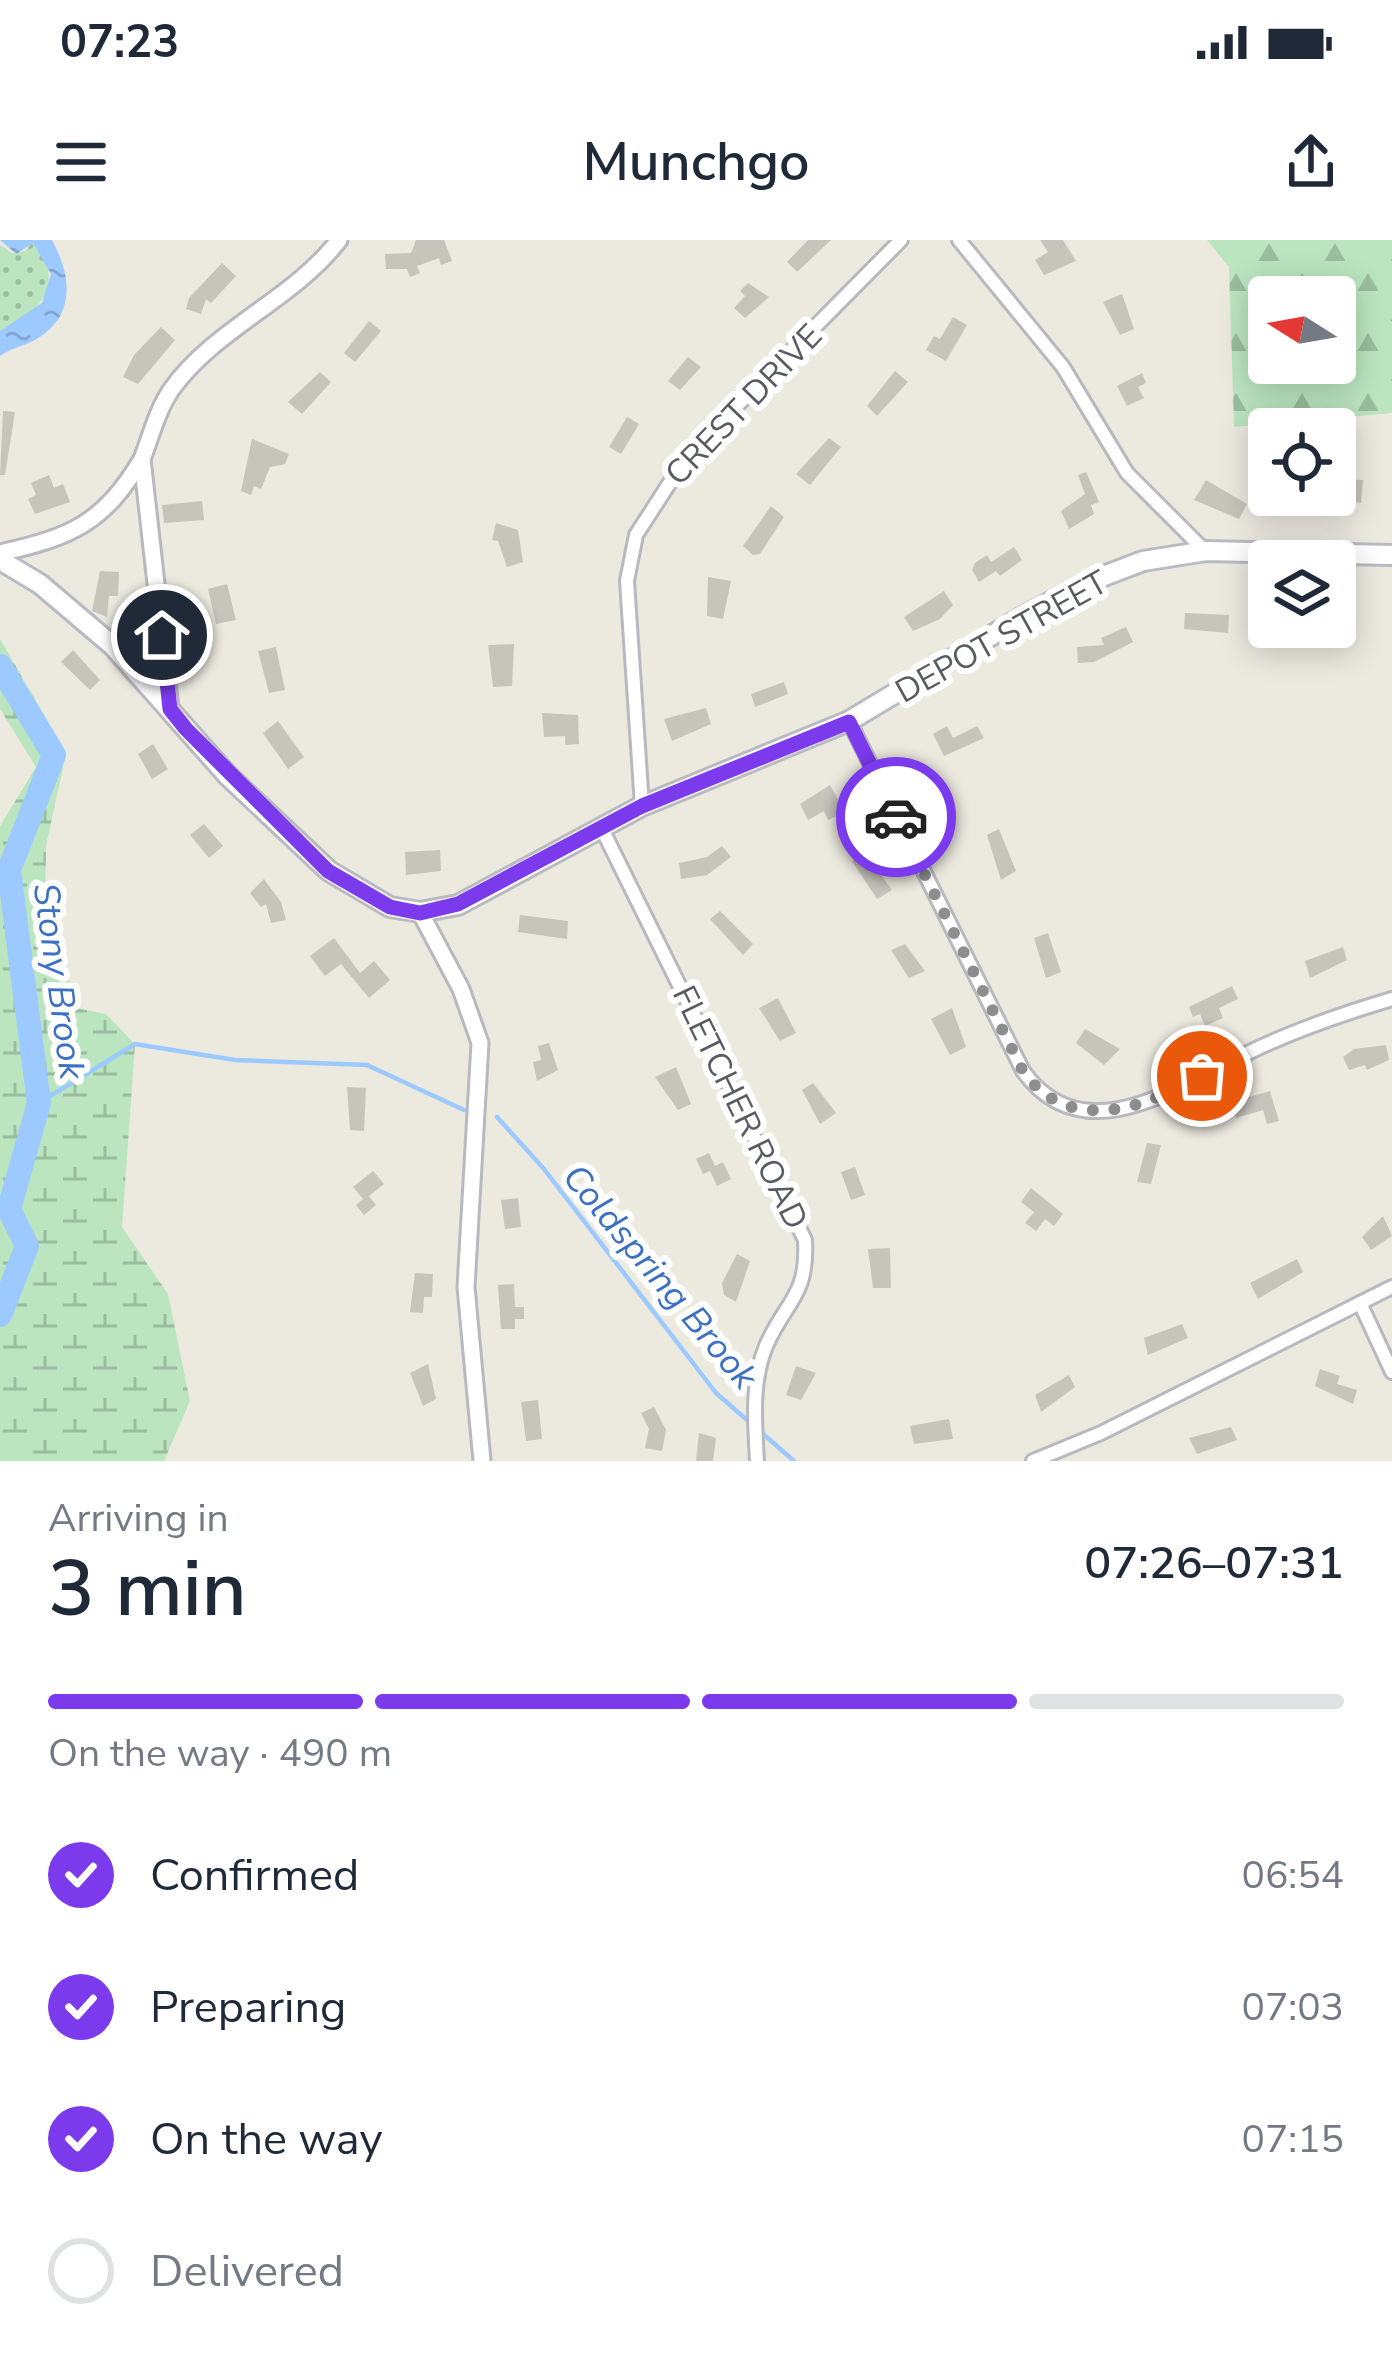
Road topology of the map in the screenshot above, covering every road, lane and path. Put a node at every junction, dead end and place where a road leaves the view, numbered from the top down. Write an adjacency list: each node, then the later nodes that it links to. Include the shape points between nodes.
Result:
1 (339, 240): 4 (street, via 183,375)
2 (901, 240): 10 (street, CREST DRIVE, via 687,456 636,536 627,581)
3 (959, 240): 5 (street, via 1063,368 1127,473)
4 (142, 459): 7 (street, via 91,523); 8 (street)
5 (1206, 551): 6 (main road, DEPOT STREET); 9 (main road, DEPOT STREET, via 1088,581)
6 (1392, 555)
7 (0, 556): 8 (main road, via 86,621)
8 (170, 709): 12 (main road, via 328,871 390,907)
9 (849, 722): 10 (main road, DEPOT STREET); 13 (street, via 1023,1071 1052,1100 1098,1112 1141,1104 1279,1039)
10 (642, 806): 11 (main road, DEPOT STREET)
11 (603, 831): 12 (main road, DEPOT STREET, via 458,904); 18 (street, FLETCHER ROAD, via 805,1240 804,1286 759,1369)
12 (420, 913): 17 (street, via 480,1043 466,1304)
13 (1392, 999)
14 (1392, 1287): 15 (street)
15 (1360, 1303): 16 (street); 19 (street)
16 (1392, 1372)
17 (482, 1461)
18 (758, 1461)
19 (1034, 1461)

